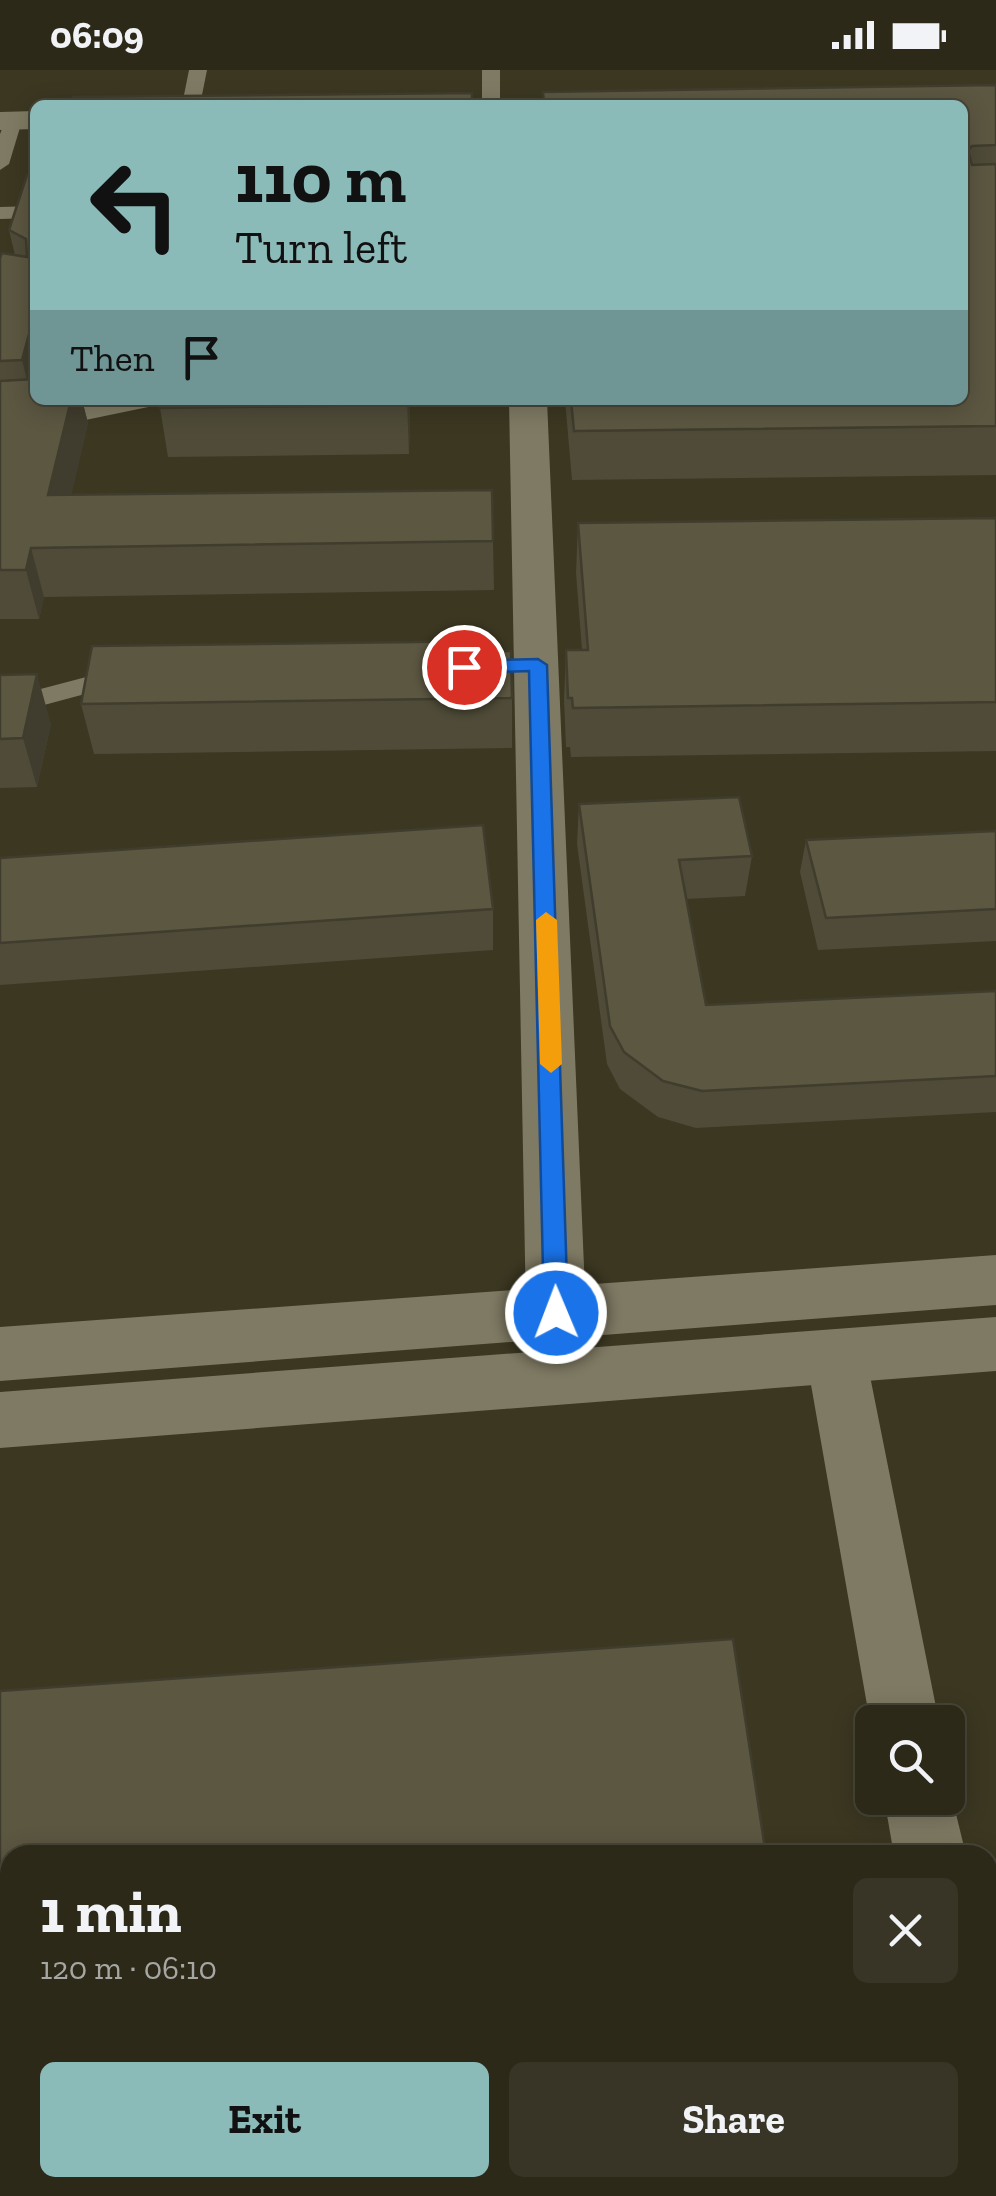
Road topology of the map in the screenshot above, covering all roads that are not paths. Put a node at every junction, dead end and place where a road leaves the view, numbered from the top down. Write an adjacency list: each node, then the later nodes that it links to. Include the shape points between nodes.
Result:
1 (198, 70): 3 (lane)
2 (491, 70): 4 (lane)
3 (191, 100)
4 (491, 100)
5 (16, 120): 6 (lane)
6 (0, 164)
7 (30, 212): 8 (lane)
8 (0, 213)
9 (118, 405): 11 (lane, via 66,417)
10 (528, 405): 15 (street, via 528,665)
11 (0, 420)
12 (150, 673): 13 (lane)
13 (0, 704)
14 (996, 1280): 15 (street)
15 (556, 1313): 17 (street)
16 (996, 1344): 18 (street)
17 (0, 1354)
18 (836, 1356): 19 (street); 20 (street)
19 (0, 1420)
20 (902, 1705)
21 (922, 1815): 22 (street)
22 (928, 1845)

